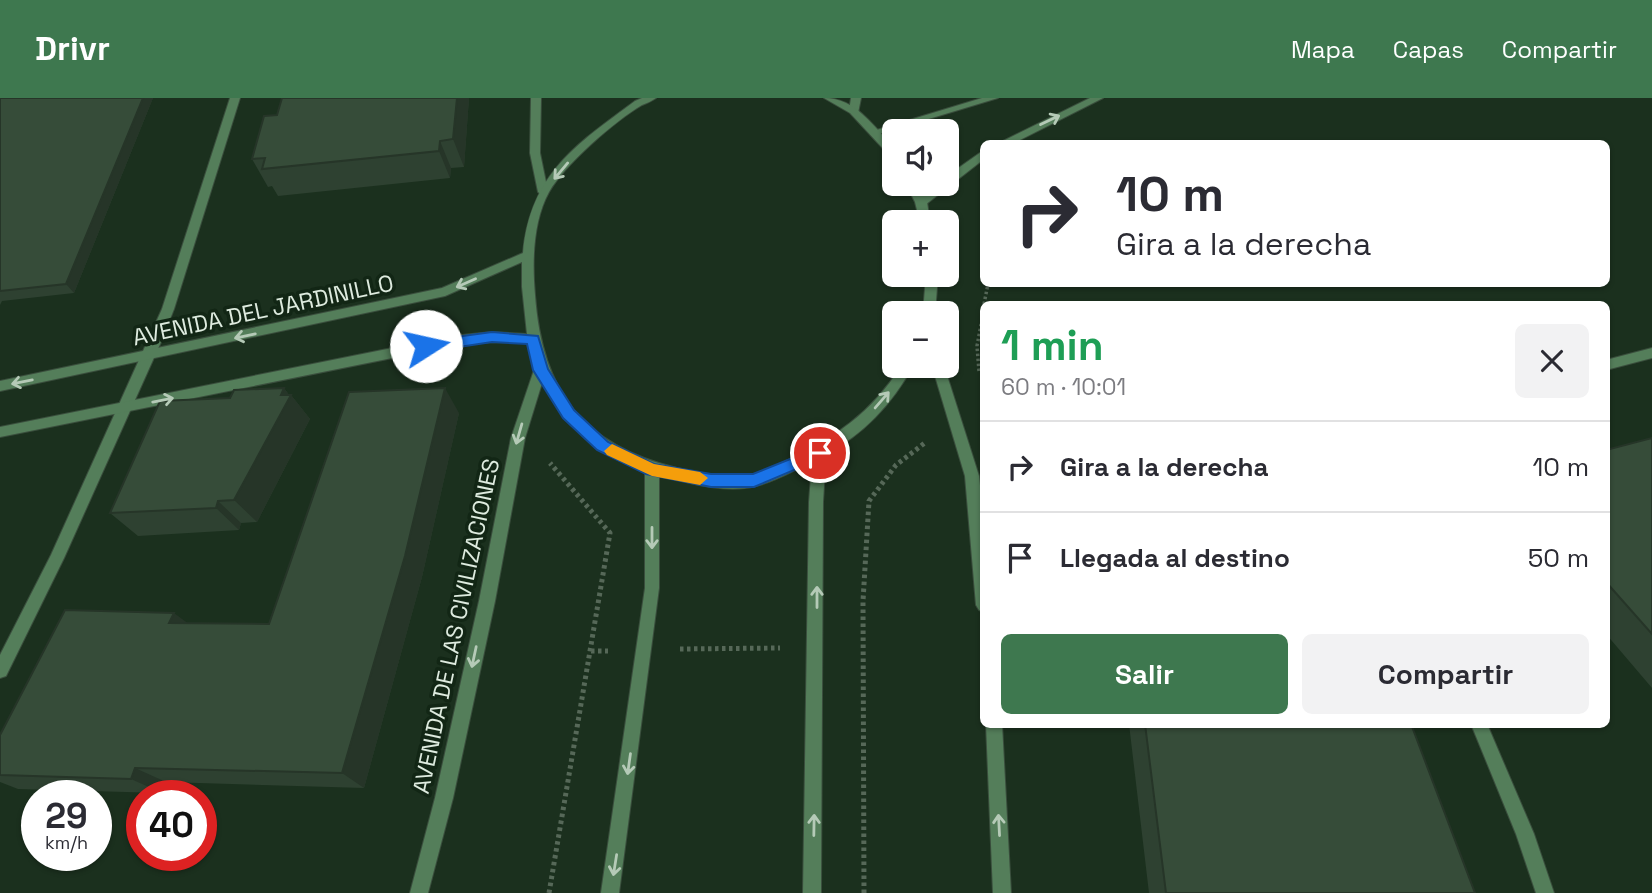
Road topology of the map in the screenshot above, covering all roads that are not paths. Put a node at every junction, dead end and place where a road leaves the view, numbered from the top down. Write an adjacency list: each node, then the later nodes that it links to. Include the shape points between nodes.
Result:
1 (235, 98): 22 (street)
2 (536, 98): 14 (street, via 536,153)
3 (829, 98): 8 (street)
4 (856, 98): 8 (street)
5 (993, 98): 9 (street)
6 (1098, 98): 11 (street, one-way to 6)
7 (643, 100): 14 (street, one-way to 14, via 576,153)
8 (854, 111): 9 (street)
9 (875, 132): 10 (street)
10 (882, 140)
11 (1010, 140)
12 (980, 156): 13 (street)
13 (959, 172)
14 (543, 192): 19 (street)
15 (918, 196): 17 (street)
16 (929, 196): 17 (street)
17 (921, 202): 18 (street)
18 (923, 210)
19 (528, 255): 20 (street); 22 (street, AVENIDA DEL JARDINILLO, one-way to 22, via 445,292)
20 (533, 339): 24 (street); 28 (street, one-way to 20, via 453,341)
21 (1652, 353): 23 (street)
22 (149, 355): 27 (street, AVENIDA DEL JARDINILLO, one-way to 27); 28 (street)
23 (1610, 364)
24 (541, 370): 31 (street, via 568,414 603,446); 37 (street, AVENIDA DE LAS CIVILIZACIONES, one-way to 37, via 518,438 444,798)
25 (901, 378): 30 (street, one-way to 25, via 858,428)
26 (941, 378): 32 (street)
27 (0, 386)
28 (126, 407): 29 (street); 34 (street)
29 (0, 432)
30 (820, 453): 31 (street, via 754,481 711,480); 39 (street, one-way to 30)
31 (652, 470): 38 (street, one-way to 38, via 652,588)
32 (978, 475): 33 (street)
33 (980, 518)
34 (0, 671)
35 (995, 728): 40 (street, one-way to 35)
36 (1481, 728): 41 (street)
37 (419, 893)
38 (610, 893)
39 (813, 893)
40 (1002, 893)
41 (1545, 893)

